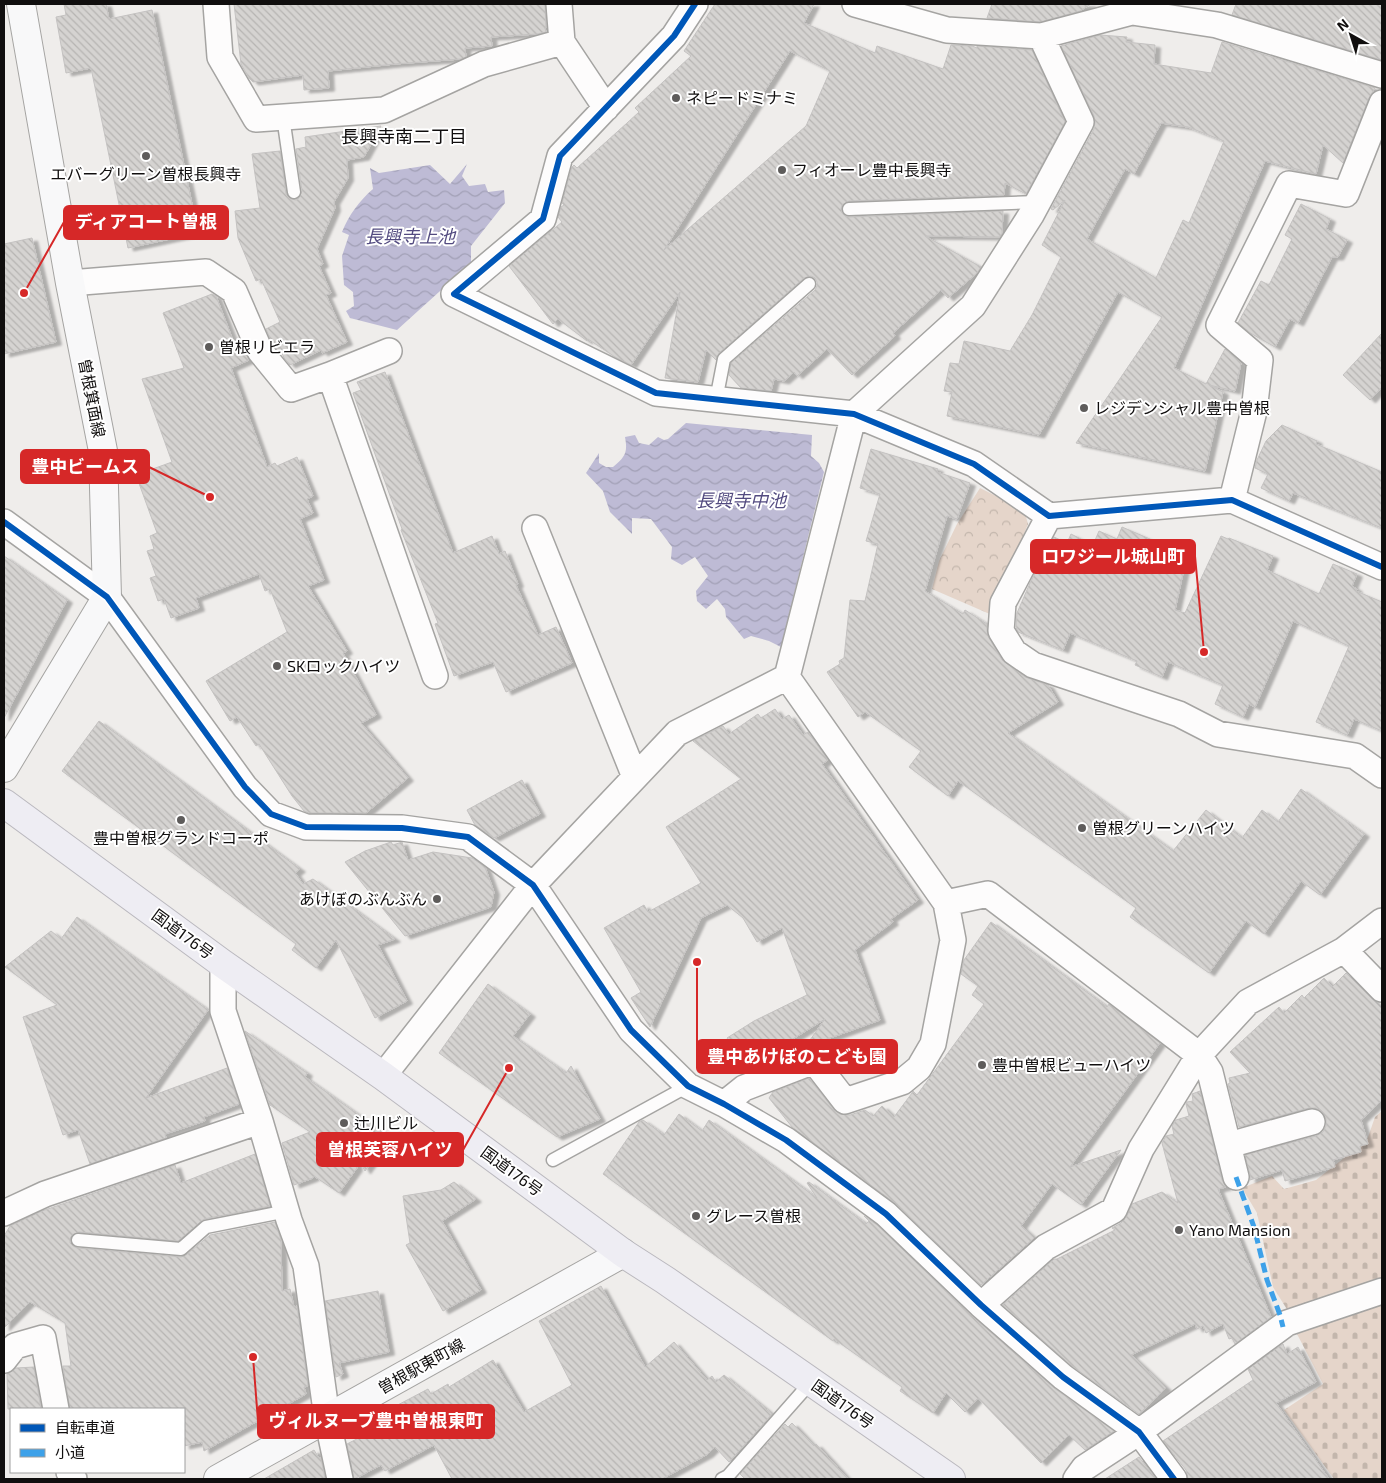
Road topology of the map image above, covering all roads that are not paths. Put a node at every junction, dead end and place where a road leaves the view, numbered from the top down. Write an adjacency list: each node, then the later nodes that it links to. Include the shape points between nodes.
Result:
1 (21, 4): 16 (street, 曽根箕面線)
2 (216, 4): 12 (street, via 220,57 256,119)
3 (559, 4): 8 (street)
4 (695, 4): 11 (street, via 674,36)
5 (855, 4): 7 (street, via 948,30)
6 (1133, 8): 7 (street); 9 (street, via 1217,25)
7 (1041, 36): 14 (street, via 1081,122)
8 (562, 42): 11 (street); 12 (street, via 484,64 384,110)
9 (1382, 75)
10 (1382, 103): 22 (street, via 1346,194 1289,184 1218,326 1260,360 1254,411)
11 (606, 108): 20 (street, via 560,156 543,219 454,294 656,393)
12 (283, 117): 13 (lane)
13 (294, 192)
14 (1038, 202): 15 (lane); 21 (street, via 972,306)
15 (849, 209)
16 (70, 283): 19 (street, via 206,272 234,291 260,350 291,389); 27 (street, 曽根箕面線, via 103,451)
17 (809, 284): 20 (lane, via 724,360)
18 (388, 351): 19 (street)
19 (330, 375): 28 (street)
20 (716, 400): 21 (street)
21 (854, 414): 23 (street, via 974,464); 29 (street)
22 (1232, 500): 23 (street); 26 (street)
23 (1049, 516): 31 (street, via 1004,603 1001,632 1014,652 1033,666 1179,714 1218,734 1355,756)
24 (4, 522): 27 (street)
25 (535, 528): 32 (street)
26 (1382, 567)
27 (107, 597): 30 (street); 34 (street, via 245,787 271,814 306,828 402,828 468,837)
28 (435, 676)
29 (787, 677): 32 (street, via 677,733); 35 (street)
30 (4, 768)
31 (1382, 775)
32 (635, 777): 34 (street)
33 (4, 804): 38 (highway, 国道176号)
34 (534, 885): 41 (street); 42 (street, via 632,1030)
35 (946, 903): 40 (street, via 988,894); 43 (street, via 952,940 933,1044 919,1068 902,1082 845,1101 814,1061 744,1088)
36 (1382, 921): 37 (street)
37 (1344, 950): 39 (street); 40 (street, via 1248,1002)
38 (223, 964): 41 (highway, 国道176号); 44 (street, via 223,1011)
39 (1382, 989)
40 (1199, 1055): 46 (street, via 1210,1072); 54 (street, via 1141,1149 1114,1210 1046,1247)
41 (383, 1076): 52 (highway, 国道176号)
42 (688, 1086): 43 (street); 47 (lane)
43 (724, 1104): 54 (street, via 786,1140 886,1214)
44 (260, 1121): 49 (street); 50 (street, via 45,1194)
45 (1312, 1122): 46 (street)
46 (1229, 1145): 48 (street)
47 (553, 1160)
48 (1236, 1177)
49 (287, 1211): 51 (lane, via 206,1227 181,1248); 58 (street, via 306,1266)
50 (4, 1213)
51 (78, 1240)
52 (623, 1253): 56 (highway, 国道176号); 58 (street, 曽根駅東町線)
53 (1382, 1291): 59 (street, via 1287,1323)
54 (980, 1304): 59 (street, via 1063,1377)
55 (4, 1360): 57 (street, via 15,1346 43,1338)
56 (811, 1382): 62 (lane); 63 (highway, 国道176号)
57 (56, 1408)
58 (328, 1418): 60 (street, 曽根駅東町線); 61 (street)
59 (1139, 1432): 64 (street, via 1084,1468); 65 (street)
60 (218, 1479)
61 (340, 1479)
62 (722, 1479)
63 (951, 1479)
64 (1076, 1479)
65 (1174, 1479)

